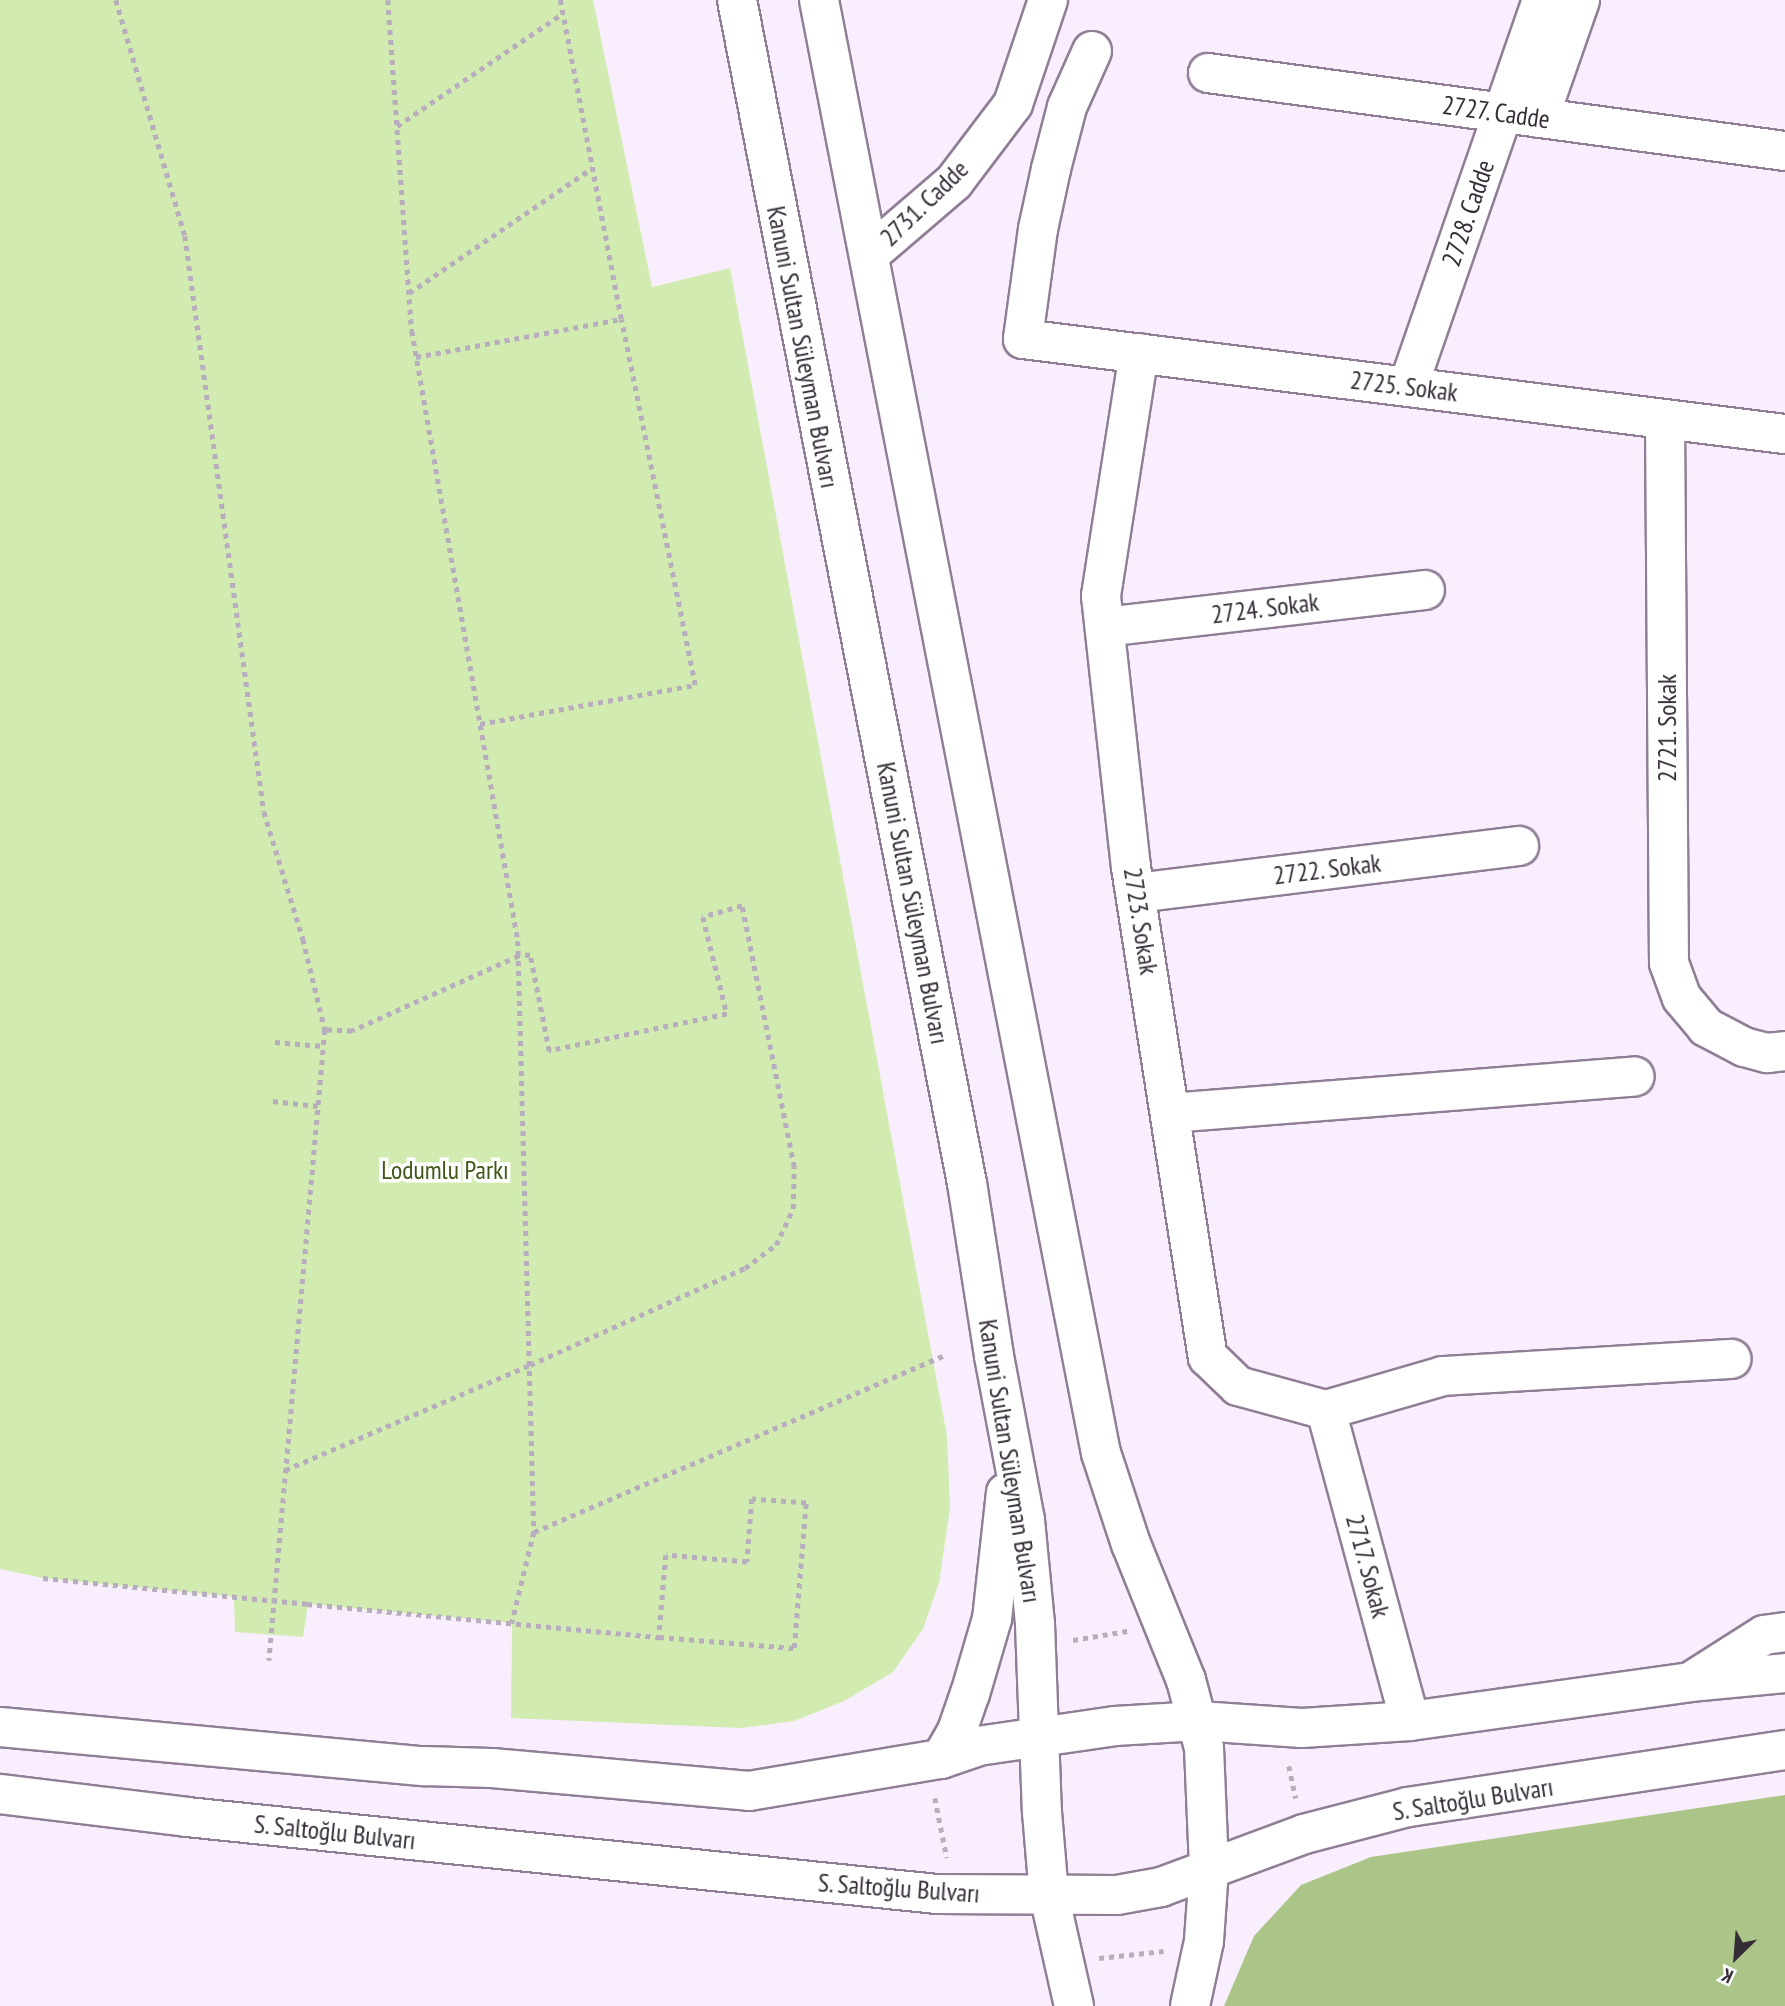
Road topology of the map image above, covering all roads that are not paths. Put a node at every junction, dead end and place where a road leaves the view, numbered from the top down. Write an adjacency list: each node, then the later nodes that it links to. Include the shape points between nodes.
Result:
1 (737, 0): 24 (main road, Kanuni Sultan Süleyman Bulvarı, via 967,1183)
2 (819, 0): 10 (main road)
3 (1048, 0): 10 (main road, 2731. Cadde, via 1013,104 954,182)
4 (1542, 0): 8 (main road, 2728. Cadde)
5 (1580, 0): 8 (main road)
6 (1092, 51): 11 (main road, 2725. Sokak, via 1067,107 1051,169 1023,338)
7 (1208, 73): 8 (main road, 2727. Cadde)
8 (1521, 115): 9 (main road, 2727. Cadde); 12 (main road, 2728. Cadde)
9 (1785, 151)
10 (870, 254): 28 (main road, via 1101,1453)
11 (1139, 353): 12 (main road, 2725. Sokak); 16 (main road, 2723. Sokak, via 1101,596)
12 (1408, 387): 13 (main road, 2725. Sokak)
13 (1665, 419): 14 (main road, 2725. Sokak); 19 (main road, 2721. Sokak, via 1669,962 1682,998 1706,1027 1744,1047 1767,1053)
14 (1785, 434)
15 (1424, 590): 16 (main road, 2724. Sokak)
16 (1105, 627): 18 (main road, 2723. Sokak)
17 (1518, 846): 18 (main road, 2722. Sokak)
18 (1136, 893): 21 (main road, 2723. Sokak)
19 (1785, 1051)
20 (1635, 1076): 21 (main road)
21 (1170, 1113): 23 (main road, 2723. Sokak, via 1208,1357 1238,1386)
22 (1731, 1359): 23 (main road, via 1443,1376)
23 (1326, 1410): 29 (main road, 2717. Sokak)
24 (1011, 1446): 31 (main road, Kanuni Sultan Süleyman Bulvarı, via 1025,1520); 33 (main road, via 997,1601 981,1662)
25 (1785, 1632): 27 (main road, via 1764,1635)
26 (1785, 1673): 27 (main road)
27 (1690, 1682): 29 (main road)
28 (1199, 1721): 29 (main road, via 1302,1728); 31 (main road); 35 (main road)
29 (1410, 1721)
30 (0, 1727): 33 (main road, via 749,1791)
31 (1040, 1735): 33 (main road, via 978,1746); 36 (main road, Kanuni Sultan Süleyman Bulvarı)
32 (1785, 1749): 35 (main road, S. Saltoğlu Bulvarı, via 1408,1807 1314,1831)
33 (938, 1776)
34 (0, 1794): 36 (main road, S. Saltoğlu Bulvarı, via 909,1891)
35 (1209, 1869): 36 (main road, S. Saltoğlu Bulvarı, via 1161,1888 1117,1895); 38 (main road, via 1204,1941)
36 (1049, 1895): 37 (main road, Kanuni Sultan Süleyman Bulvarı)
37 (1074, 2006)
38 (1191, 2006)

